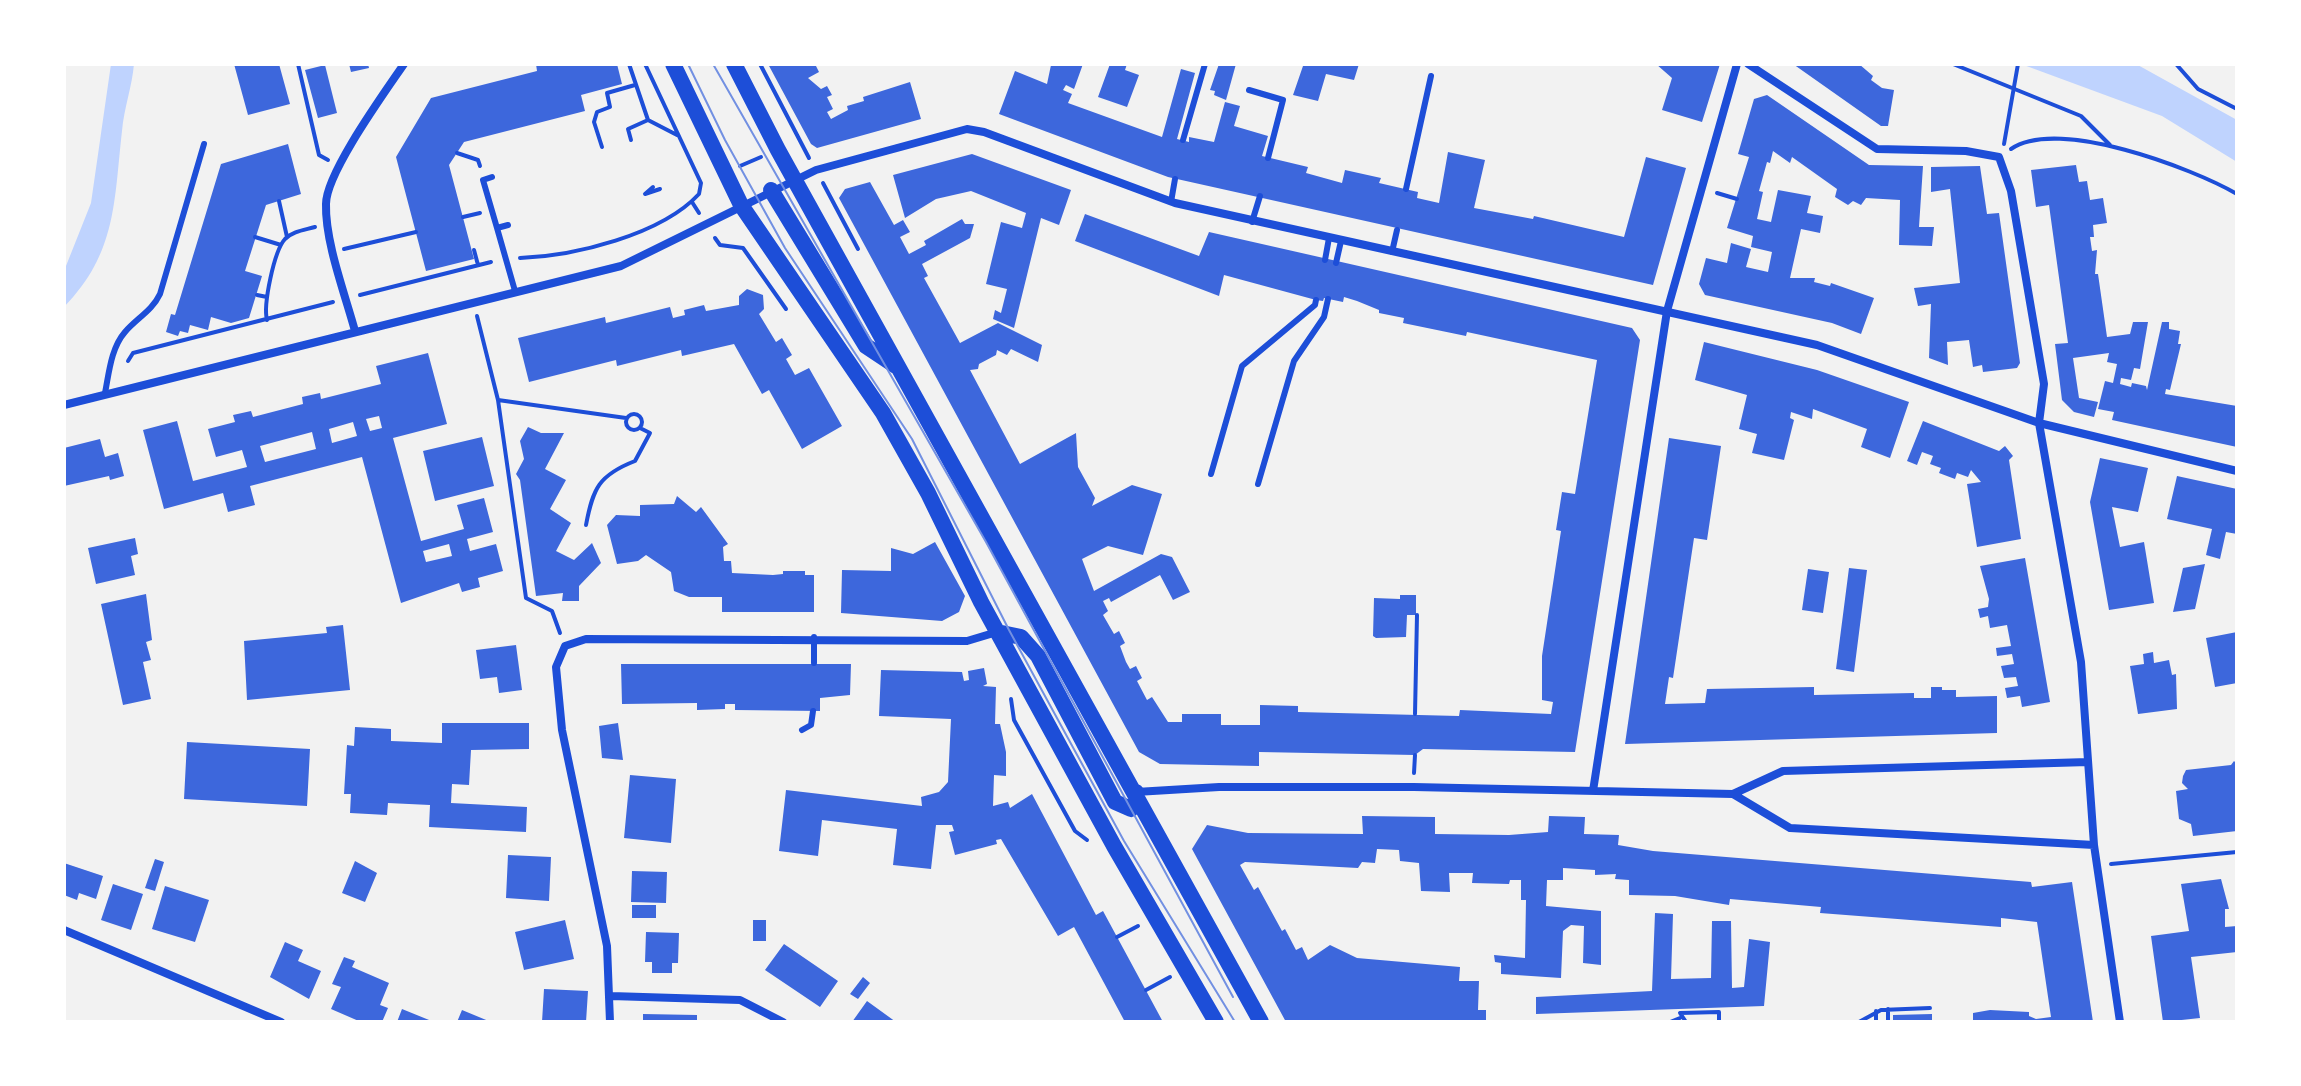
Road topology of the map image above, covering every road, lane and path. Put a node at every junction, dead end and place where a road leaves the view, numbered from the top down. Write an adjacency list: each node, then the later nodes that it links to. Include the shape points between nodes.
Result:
1 (298, 64): 31 (path, via 319,155)
2 (404, 64): 31 (street)
3 (629, 64): 15 (path)
4 (645, 64): 19 (path)
5 (673, 64): 32 (main road)
6 (734, 64): 26 (main road)
7 (760, 64): 21 (path)
8 (1205, 64): 22 (lane)
9 (1737, 64): 40 (street)
10 (1748, 64): 28 (street, via 1877,149)
11 (1953, 64): 25 (path, via 2081,116)
12 (2018, 64): 28 (path)
13 (2176, 64): 17 (path, via 2198,89)
14 (1431, 76): 42 (lane)
15 (635, 85): 18 (path); 24 (path, via 607,93 610,107 597,112 594,122)
16 (1249, 90): 29 (lane, via 1283,100)
17 (2237, 109)
18 (648, 120): 19 (path); 20 (path, via 628,129)
19 (677, 135): 37 (path)
20 (631, 140)
21 (800, 140): 26 (path); 30 (path)
22 (1183, 140)
23 (204, 144): 87 (lane, via 160,294 119,341)
24 (602, 147)
25 (2112, 147): 28 (path, via 2022,142); 44 (path, via 2205,176)
26 (778, 150): 32 (path); 36 (main road)
27 (457, 153): 35 (path, via 478,160)
28 (1999, 157): 91 (street, via 2011,191 2044,384)
29 (1268, 158)
30 (809, 159)
31 (340, 168): 56 (street, via 327,195)
32 (724, 173): 37 (path); 50 (main road)
33 (492, 177): 35 (lane)
34 (1175, 179): 49 (lane)
35 (483, 180): 58 (lane)
36 (795, 180): 43 (street); 49 (street, via 956,130 976,130); 86 (main road)
37 (701, 183): 48 (path)
38 (653, 187): 41 (path, via 645,194)
39 (825, 187): 53 (path)
40 (1702, 188): 46 (path); 81 (street)
41 (660, 189)
42 (1406, 189)
43 (771, 190): 50 (street); 86 (main road, via 866,346)
44 (2237, 194)
45 (1260, 196): 55 (lane)
46 (1737, 199)
47 (279, 201): 62 (path)
48 (692, 202): 51 (path); 70 (path, via 608,244 558,257)
49 (1171, 202): 55 (street)
50 (741, 205): 74 (street, via 621,266); 98 (main road, via 883,413)
51 (696, 207)
52 (473, 214): 54 (path)
53 (839, 215)
54 (463, 217)
55 (1252, 222): 64 (street)
56 (329, 224): 62 (path); 68 (street)
57 (508, 225): 58 (lane)
58 (497, 228): 70 (lane)
59 (1397, 230): 69 (lane)
60 (416, 232): 68 (path)
61 (255, 237): 66 (path)
62 (287, 237): 66 (path)
63 (714, 237): 82 (path, via 720,245 743,248)
64 (1329, 238): 65 (street); 71 (lane)
65 (1341, 241): 69 (street); 72 (lane)
66 (281, 245): 76 (path)
67 (474, 250): 73 (path)
68 (335, 251): 77 (street)
69 (1392, 252): 81 (street)
70 (506, 258): 73 (path); 74 (lane)
71 (1325, 260)
72 (1336, 263)
73 (478, 265): 77 (path)
74 (515, 291): 80 (street)
75 (257, 295): 76 (path)
76 (267, 297): 83 (path)
77 (347, 299): 83 (path); 84 (street)
78 (1328, 299): 95 (lane, via 1324,317 1294,361)
79 (1316, 300): 94 (lane, via 1242,366)
80 (474, 302): 84 (street); 88 (path)
81 (1667, 311): 91 (street, via 1817,345); 107 (street)
82 (789, 313)
83 (267, 320): 85 (path, via 133,353)
84 (355, 331): 87 (street)
85 (126, 363)
86 (897, 366): 108 (main road)
87 (105, 393): 89 (street)
88 (498, 400): 90 (path); 100 (path, via 526,598 552,611)
89 (64, 405)
90 (626, 418): 92 (path, via 628,428); 92 (path, via 638,414)
91 (2039, 423): 93 (street); 106 (street, via 2081,662)
92 (640, 428): 96 (path, via 650,433 635,461 609,471 592,495)
93 (2237, 471)
94 (1211, 474)
95 (1258, 484)
96 (586, 525)
97 (1417, 615): 104 (path)
98 (997, 632): 99 (street, via 967,641); 108 (main road, via 1021,637 1038,656 1115,802 1131,809); 127 (main road)
99 (814, 637): 100 (street, via 586,639); 101 (lane)
100 (565, 646): 119 (street, via 556,667 562,730 607,946)
101 (814, 663)
102 (1010, 696): 110 (path, via 1014,720 1075,831)
103 (813, 711): 105 (lane, via 811,725)
104 (1415, 714)
105 (802, 730)
106 (2088, 762): 109 (street, via 1783,771); 111 (street)
107 (1593, 791): 108 (street, via 1219,787); 109 (street)
108 (1136, 792): 128 (main road)
109 (1733, 794): 111 (street, via 1790,828)
110 (1093, 844)
111 (2094, 845): 113 (street)
112 (2237, 852): 113 (path)
113 (2097, 865): 137 (street)
114 (1143, 923): 116 (path)
115 (64, 930): 124 (street)
116 (1117, 937)
117 (1172, 976): 118 (path)
118 (1146, 990)
119 (611, 996): 125 (street); 126 (street, via 740,1000)
120 (1930, 1008): 121 (path)
121 (1888, 1009): 122 (path); 136 (path)
122 (1876, 1011): 134 (path); 135 (path)
123 (1680, 1018): 131 (path); 132 (path); 133 (path, via 1680,1013 1719,1012)
124 (281, 1022)
125 (610, 1022)
126 (783, 1022)
127 (1216, 1022)
128 (1261, 1022)
129 (1641, 1022): 130 (path)
130 (1655, 1022)
131 (1670, 1022)
132 (1686, 1022)
133 (1719, 1022)
134 (1859, 1022)
135 (1876, 1022)
136 (1888, 1022)
137 (2120, 1022)

